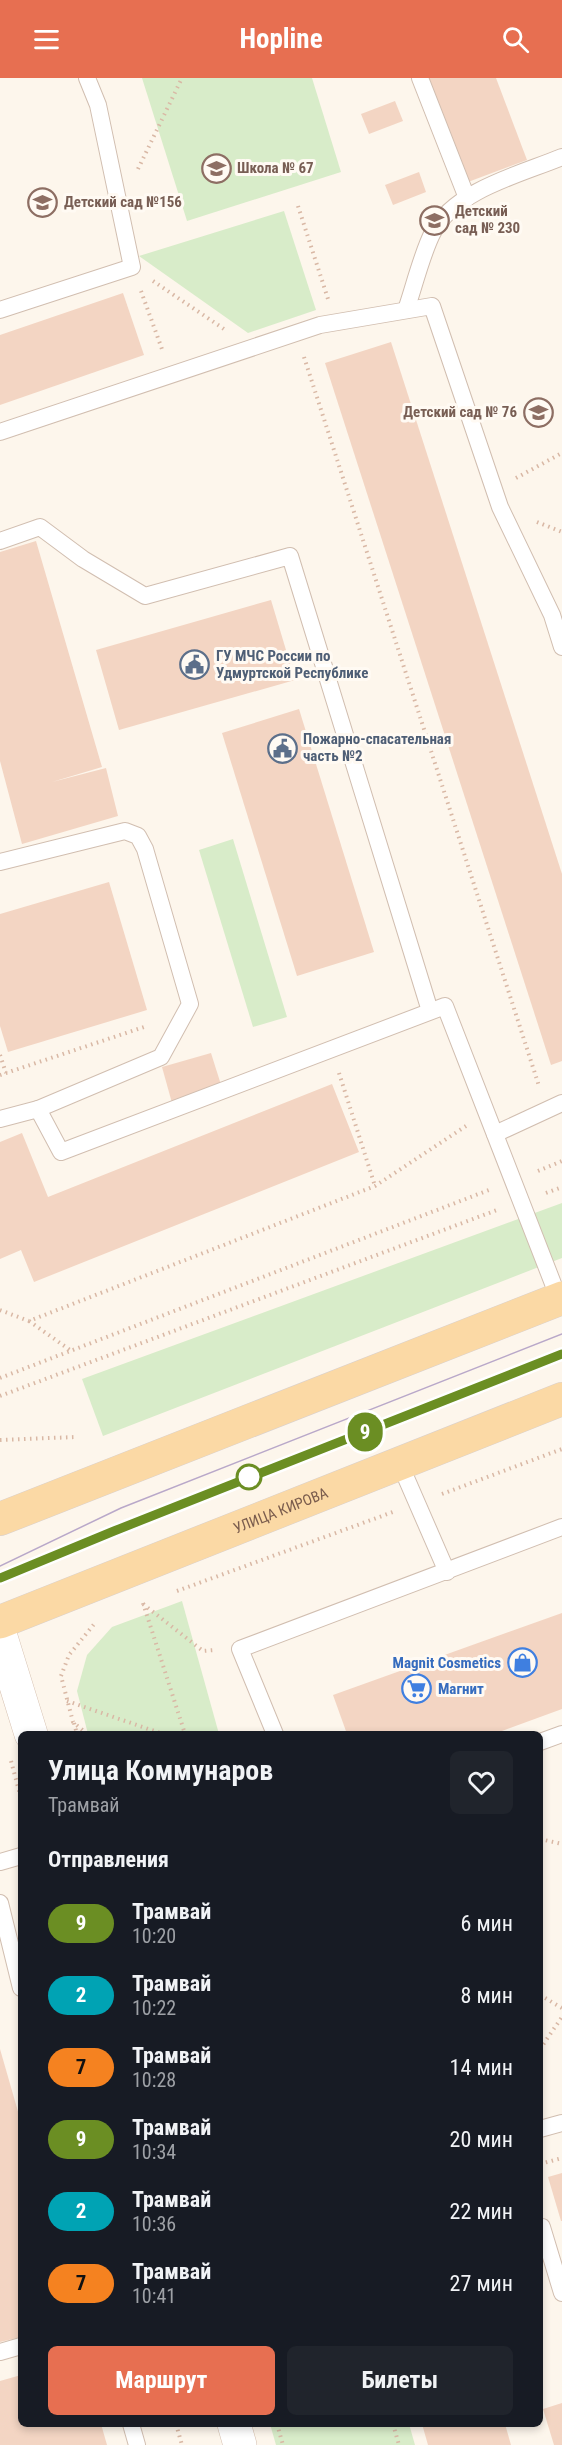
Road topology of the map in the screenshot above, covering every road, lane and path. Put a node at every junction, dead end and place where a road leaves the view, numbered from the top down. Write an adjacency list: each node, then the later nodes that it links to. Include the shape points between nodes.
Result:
1 (87, 78): 7 (lane, via 98,105)
2 (182, 78): 7 (path)
3 (420, 78): 5 (lane)
4 (562, 157): 5 (lane)
5 (467, 198): 10 (lane, via 434,231)
6 (298, 206): 11 (path)
7 (119, 208): 8 (lane)
8 (132, 267): 9 (lane); 13 (path); 14 (path)
9 (0, 310)
10 (406, 310): 11 (lane); 17 (lane, via 432,306)
11 (335, 322): 12 (lane)
12 (296, 333): 13 (lane); 27 (path)
13 (252, 348): 14 (lane)
14 (171, 375): 15 (lane)
15 (0, 432)
16 (562, 453): 17 (path)
17 (494, 490): 19 (lane, via 552,615)
18 (0, 540): 21 (lane, via 40,527 83,559 146,596 290,556)
19 (562, 647)
20 (0, 862): 28 (lane, via 125,831 138,836 190,1004 161,1057)
21 (430, 1011): 23 (lane); 29 (lane, via 445,1006)
22 (150, 1025): 25 (path)
23 (331, 1049): 28 (lane, via 61,1152); 34 (path)
24 (0, 1055): 25 (path)
25 (6, 1073): 26 (path)
26 (0, 1075)
27 (554, 1106): 31 (lane)
28 (38, 1109): 30 (lane)
29 (486, 1112): 31 (lane); 34 (path)
30 (0, 1119)
31 (495, 1134): 33 (lane)
32 (562, 1161): 33 (path)
33 (513, 1181): 36 (lane); 40 (path)
34 (375, 1186): 39 (path)
35 (562, 1187): 36 (path)
36 (521, 1202): 37 (lane); 42 (path)
37 (560, 1299): 49 (main road)
38 (0, 1310): 39 (path)
39 (28, 1321): 40 (path)
40 (71, 1351): 41 (path)
41 (0, 1378)
42 (0, 1396)
43 (562, 1399): 47 (main road, УЛИЦА КИРОВА)
44 (76, 1437): 45 (path)
45 (0, 1440)
46 (562, 1449): 48 (path)
47 (400, 1464): 48 (lane); 57 (main road, УЛИЦА КИРОВА)
48 (417, 1503): 51 (lane); 52 (path)
49 (0, 1519)
50 (562, 1527): 51 (lane)
51 (447, 1572): 59 (lane)
52 (173, 1593)
53 (153, 1600): 54 (path)
54 (143, 1603): 55 (path); 59 (path, via 203,1651); 65 (path)
55 (132, 1607)
56 (99, 1618): 60 (path, via 69,1655 61,1676)
57 (0, 1622)
58 (0, 1634): 68 (street)
59 (240, 1649): 66 (lane)
60 (67, 1701): 61 (path); 64 (path)
61 (73, 1722): 62 (path); 63 (path)
62 (76, 1731)
63 (84, 1731)
64 (154, 1731)
65 (184, 1731)
66 (274, 1731)
67 (562, 1734): 69 (lane)
68 (18, 1735)
69 (543, 1741)
70 (543, 1840): 71 (path)
71 (562, 1844)
72 (18, 1857): 73 (lane)
73 (0, 1862)
74 (0, 1903): 75 (lane)
75 (18, 1976)
76 (543, 1997): 77 (path)
77 (562, 2008)
78 (562, 2017): 79 (path)
79 (543, 2045)
80 (562, 2123): 81 (lane)
81 (543, 2128)
82 (562, 2158): 83 (path)
83 (543, 2163)
84 (543, 2230): 85 (lane)
85 (562, 2293)
86 (18, 2347): 87 (lane)
87 (0, 2352)
88 (132, 2427): 93 (lane)
89 (177, 2427): 94 (path)
90 (235, 2427): 95 (street)
91 (278, 2427): 96 (path)
92 (394, 2427): 97 (path)
93 (137, 2445)
94 (182, 2445)
95 (240, 2445)
96 (283, 2445)
97 (399, 2445)

